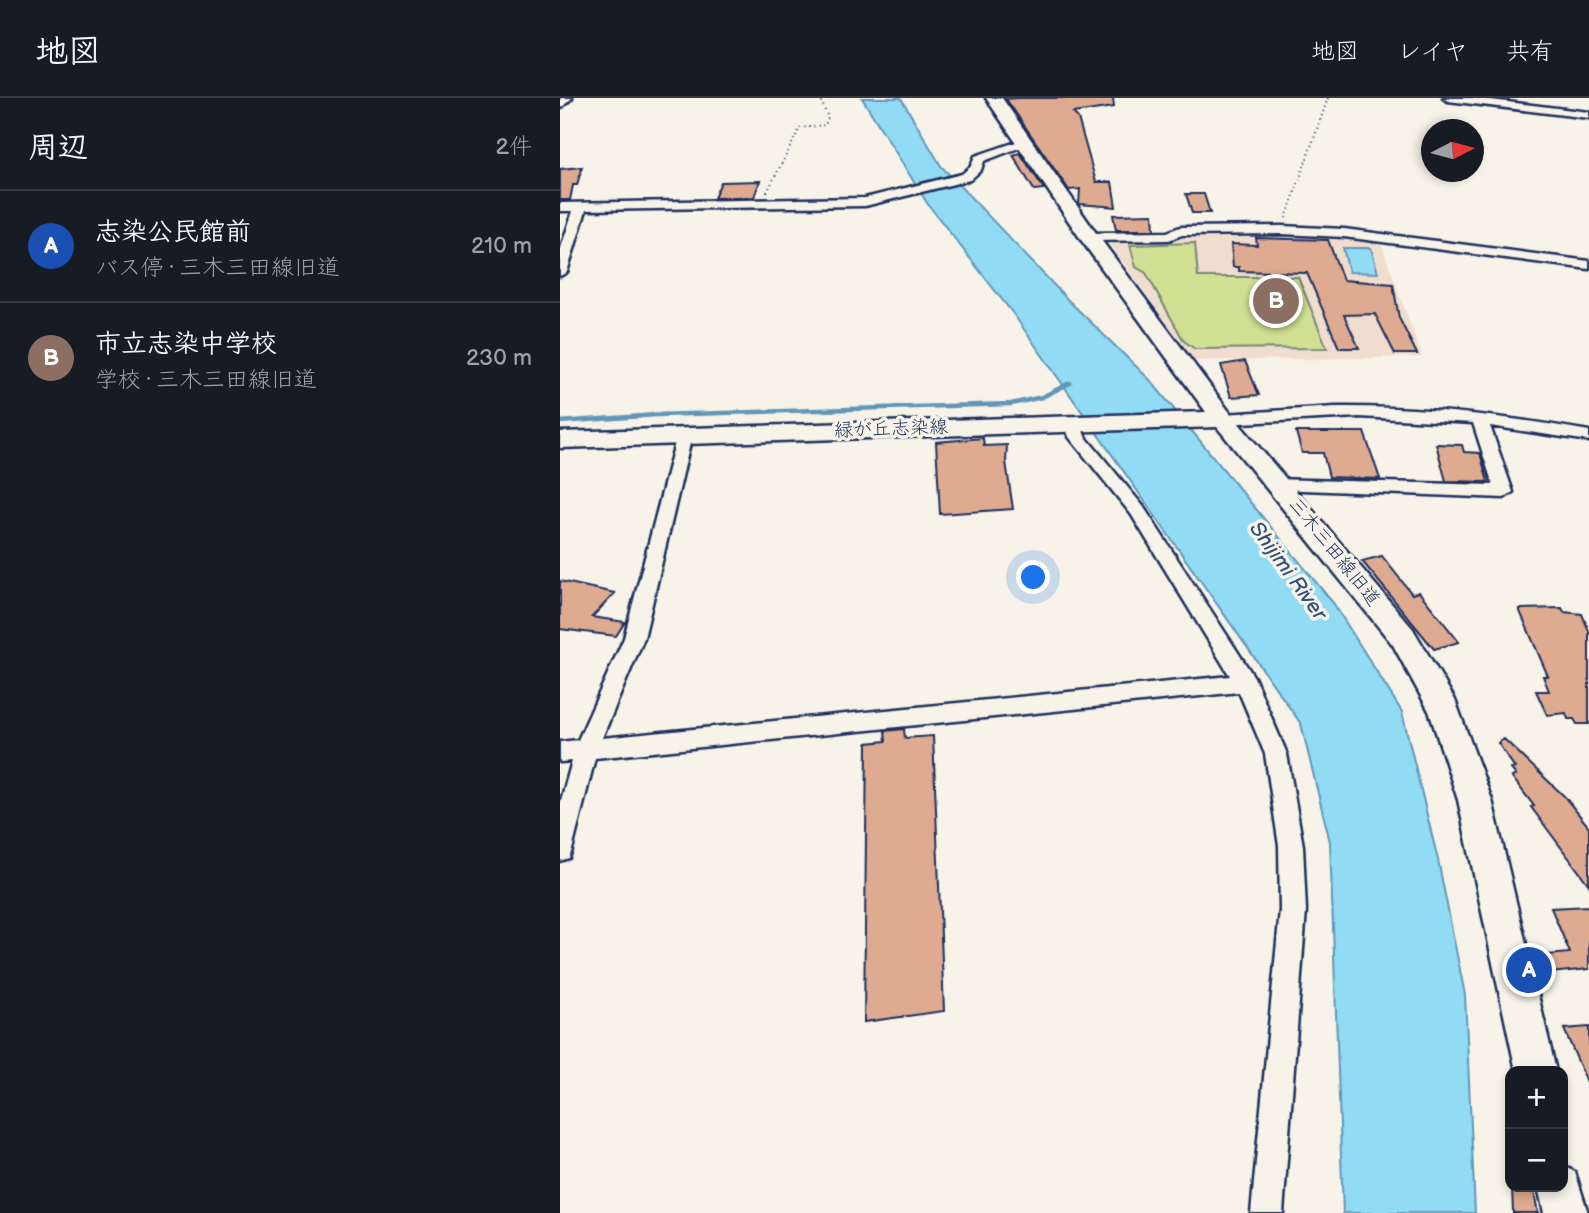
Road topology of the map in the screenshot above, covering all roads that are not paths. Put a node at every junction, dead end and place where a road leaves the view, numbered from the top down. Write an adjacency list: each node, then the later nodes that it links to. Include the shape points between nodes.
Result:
1 (567, 98): 5 (street)
2 (994, 98): 7 (street, 三木三田線旧道)
3 (1447, 98): 4 (street)
4 (1478, 100): 6 (street)
5 (560, 106)
6 (1589, 115)
7 (1025, 142): 8 (street, via 979,159 966,177 865,202); 10 (street, 三木三田線旧道)
8 (582, 206): 9 (street); 12 (street)
9 (560, 207)
10 (1089, 237): 11 (street, via 1169,236 1180,231 1344,233); 13 (street, 三木三田線旧道)
11 (1589, 265)
12 (560, 272)
13 (1223, 419): 14 (street, via 1404,413); 15 (street, 緑が丘志染線); 19 (street, 三木三田線旧道)
14 (1480, 420): 17 (street); 19 (street, via 1504,492)
15 (1073, 424): 16 (street, 緑が丘志染線); 20 (street, via 1077,437 1137,510)
16 (684, 435): 18 (street, 緑が丘志染線); 21 (street, via 634,638)
17 (1589, 436)
18 (560, 440)
19 (1278, 483): 24 (street, 三木三田線旧道, via 1403,638 1444,709 1475,800)
20 (1246, 683): 21 (street); 26 (street, via 1276,754 1292,859 1293,911)
21 (586, 749): 22 (street); 23 (street)
22 (560, 752)
23 (560, 850)
24 (1535, 1066)
25 (1561, 1192): 27 (street)
26 (1267, 1213)
27 (1566, 1213)

